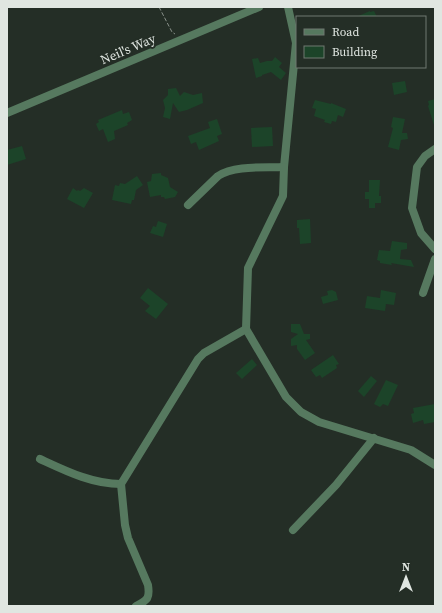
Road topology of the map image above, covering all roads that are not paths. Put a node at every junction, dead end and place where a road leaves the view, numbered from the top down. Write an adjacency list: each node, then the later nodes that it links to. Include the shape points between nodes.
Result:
1 (259, 7): 3 (street, Neil's Way)
2 (288, 7): 5 (street, via 296,43)
3 (7, 113)
4 (435, 149): 7 (street, via 425,156 417,167 412,208 421,233)
5 (284, 166): 6 (street, via 224,172); 10 (street, via 283,196 248,268)
6 (188, 205)
7 (435, 249)
8 (435, 259): 9 (street)
9 (423, 293)
10 (246, 329): 11 (street, via 286,397 301,412 319,422); 14 (street, via 204,353 198,360)
11 (374, 438): 13 (street, via 411,450); 15 (street, via 336,485)
12 (40, 459): 14 (street, via 91,480)
13 (435, 465)
14 (121, 484): 16 (street, via 128,538 149,591 145,602)
15 (293, 530)
16 (136, 606)

